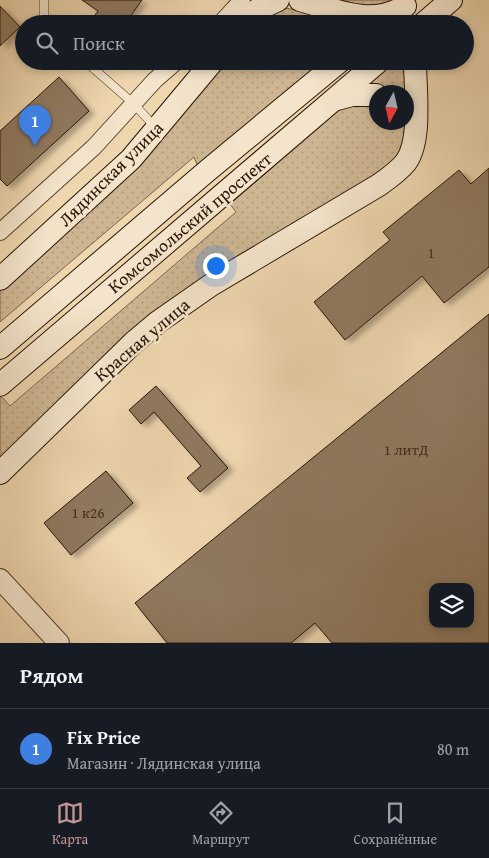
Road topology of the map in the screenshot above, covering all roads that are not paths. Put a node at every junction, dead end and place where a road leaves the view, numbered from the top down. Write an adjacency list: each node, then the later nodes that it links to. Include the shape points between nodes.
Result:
1 (242, 0): 8 (street)
2 (278, 0): 9 (main road)
3 (451, 0): 14 (main road)
4 (46, 1): 7 (lane)
5 (305, 2): 10 (main road); 11 (main road)
6 (409, 3): 12 (main road, via 390,14); 13 (main road)
7 (45, 15)
8 (228, 15)
9 (252, 15)
10 (325, 15)
11 (356, 15)
12 (376, 15)
13 (395, 15)
14 (434, 15)
15 (96, 70): 22 (lane)
16 (167, 70): 22 (street, Лядинская улица)
17 (206, 70): 24 (main road, Лядинская улица)
18 (327, 70): 29 (main road, Комсомольский проспект)
19 (370, 70): 23 (main road, Комсомольский проспект)
20 (415, 70): 26 (main road, Красная улица)
21 (369, 95): 23 (main road, via 352,94)
22 (134, 104): 24 (lane); 27 (street, Лядинская улица, via 94,148)
23 (330, 104): 30 (main road, Комсомольский проспект)
24 (158, 130): 28 (main road, Лядинская улица, via 106,184)
25 (413, 130): 26 (main road)
26 (414, 139): 31 (main road, Красная улица, via 407,161 379,185 211,286 158,322)
27 (0, 232)
28 (0, 279)
29 (0, 348)
30 (0, 385)
31 (0, 473)
32 (0, 579): 33 (street)
33 (59, 643)

